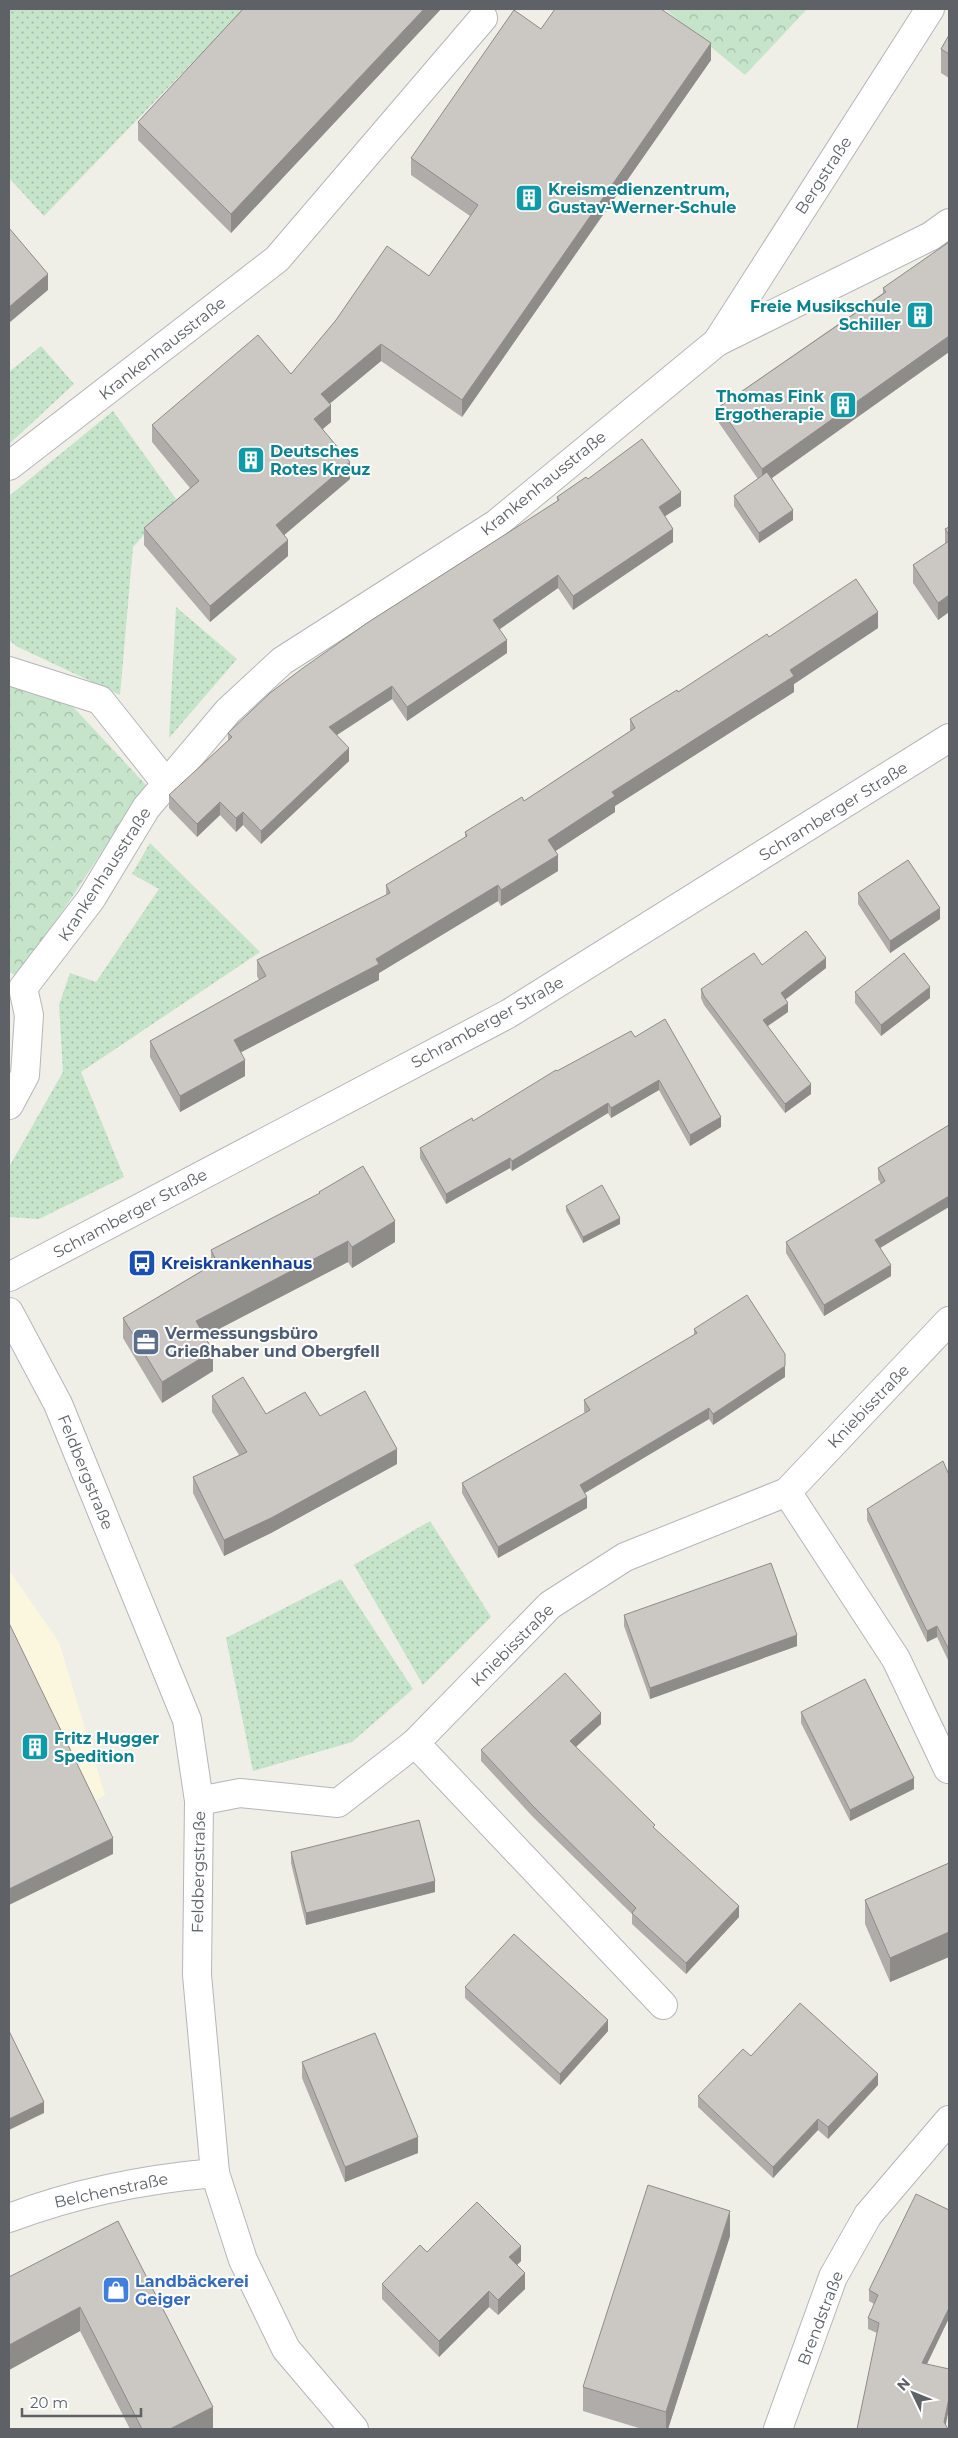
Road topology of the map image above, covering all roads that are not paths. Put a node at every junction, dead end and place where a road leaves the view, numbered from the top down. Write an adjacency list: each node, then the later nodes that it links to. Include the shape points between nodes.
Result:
1 (930, 9): 4 (street, Bergstraße)
2 (483, 18): 5 (street, Krankenhausstraße, via 277,259)
3 (949, 223): 4 (street, Krankenhausstraße, via 931,236)
4 (717, 342): 8 (street, Krankenhausstraße, via 496,524 282,661 228,711)
5 (9, 466)
6 (9, 671): 8 (street, via 100,700)
7 (949, 738): 11 (street, Schramberger Straße, via 508,1014)
8 (166, 783): 9 (street, Krankenhausstraße, via 146,808 91,898)
9 (16, 985): 10 (street, Krankenhausstraße, via 29,1015 25,1075)
10 (9, 1105)
11 (9, 1277)
12 (9, 1312): 17 (street, Feldbergstraße, via 58,1404 187,1720)
13 (949, 1321): 14 (street, Kniebisstraße)
14 (786, 1492): 15 (street, Kniebisstraße, via 625,1557 550,1605); 16 (street, via 896,1659)
15 (415, 1743): 17 (street, Kniebisstraße, via 338,1804 240,1793); 18 (street)
16 (948, 1769)
17 (199, 1801): 20 (street, Feldbergstraße, via 197,1975)
18 (663, 2005)
19 (949, 2120): 23 (street, Brendstraße, via 868,2215 833,2277)
20 (215, 2173): 21 (street, Belchenstraße, via 155,2178 44,2205); 22 (street, Feldbergstraße, via 243,2260 286,2349)
21 (9, 2218)
22 (354, 2429)
23 (778, 2429)

